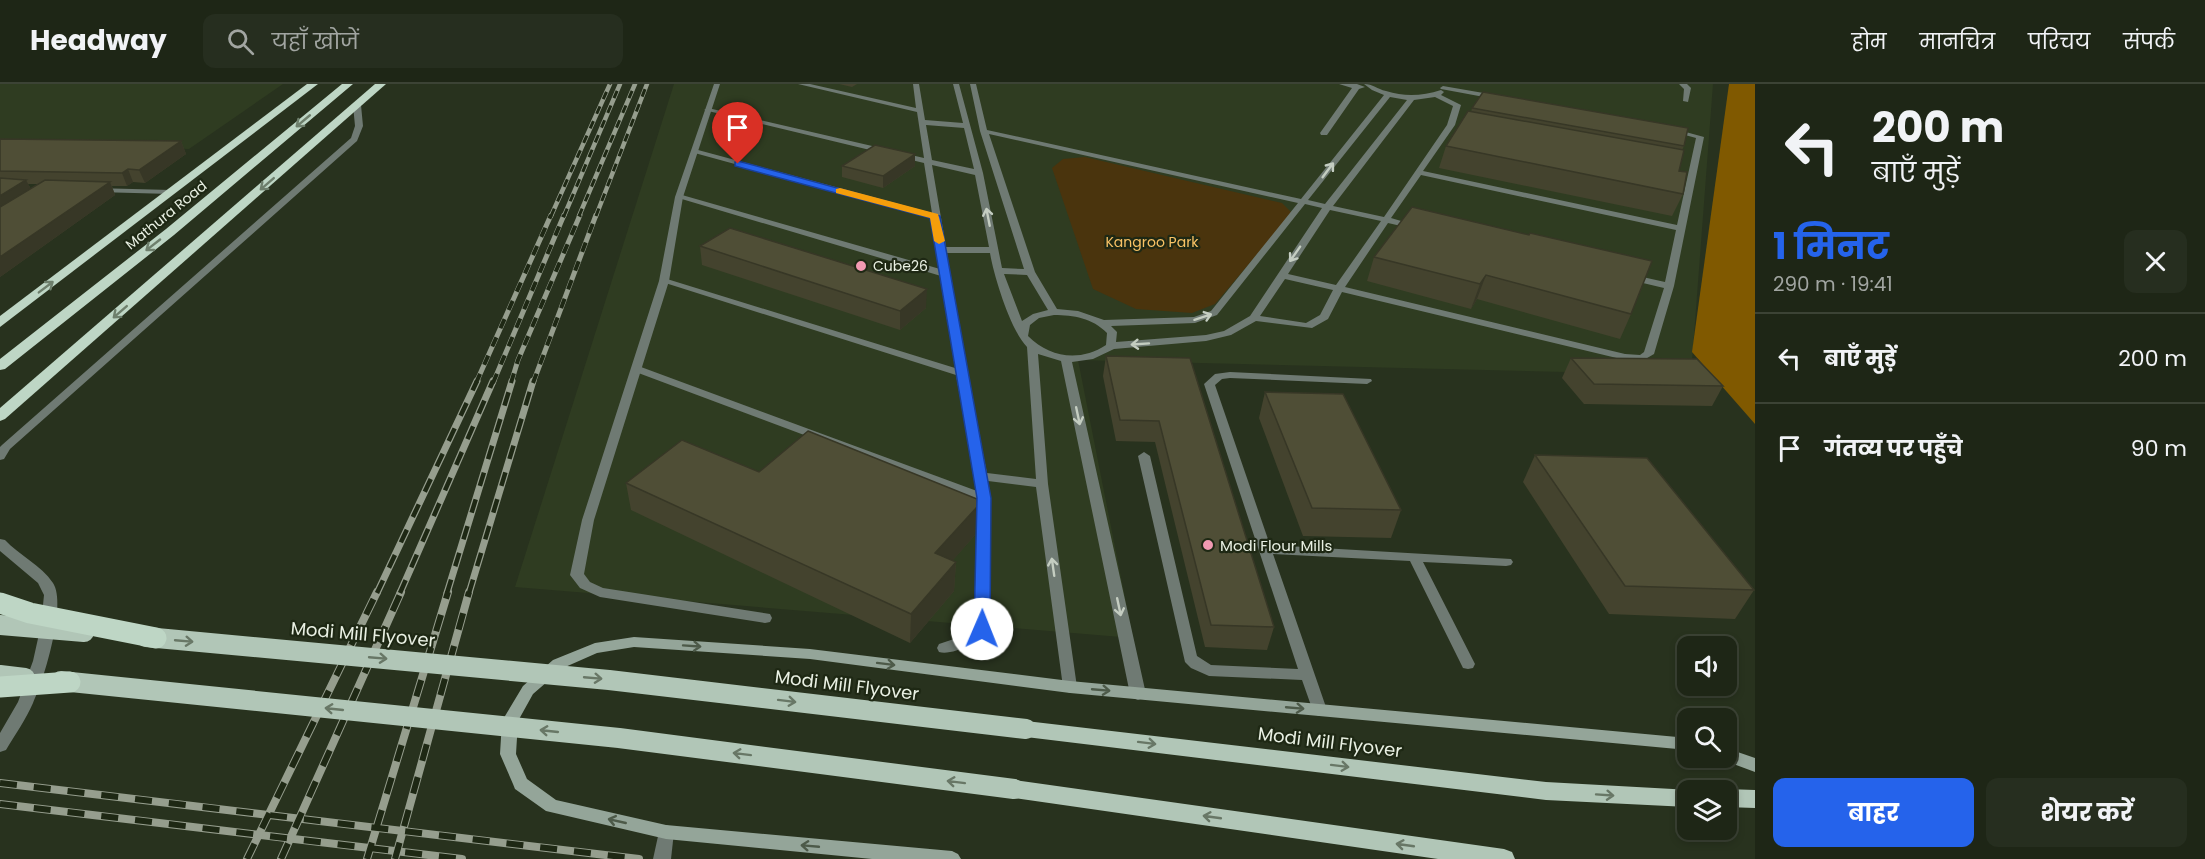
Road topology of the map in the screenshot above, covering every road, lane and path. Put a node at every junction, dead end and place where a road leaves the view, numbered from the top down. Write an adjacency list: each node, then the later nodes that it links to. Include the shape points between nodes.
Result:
1 (313, 84): 36 (highway, Mathura Road)
2 (348, 84): 66 (highway, Mathura Road, one-way to 66)
3 (381, 84): 20 (highway)
4 (717, 84): 21 (street)
5 (801, 84): 22 (street)
6 (916, 84): 22 (street)
7 (956, 84): 24 (street)
8 (973, 84): 27 (street)
9 (1342, 84): 12 (street)
10 (1367, 84): 13 (street)
11 (1682, 84): 18 (street, via 1688,88)
12 (1357, 86): 13 (street); 28 (street)
13 (1375, 89): 15 (street)
14 (1439, 90): 16 (street); 17 (street); 19 (street); 23 (street, via 1457,105)
15 (1389, 94): 16 (street); 38 (street, one-way to 15)
16 (1413, 97): 39 (street)
17 (1509, 100)
18 (1686, 100)
19 (1496, 104)
20 (357, 105): 70 (highway, one-way to 70); 71 (street, via 354,139)
21 (708, 110): 29 (street); 30 (street)
22 (921, 116): 24 (street); 30 (street)
23 (1451, 125): 25 (street); 33 (street)
24 (967, 126): 34 (street)
25 (1462, 128)
26 (1664, 131): 32 (street, via 1697,137)
27 (984, 132): 38 (street); 47 (street)
28 (1324, 133)
29 (695, 152): 37 (street); 40 (street)
30 (928, 162): 34 (street); 40 (street)
31 (1683, 169): 32 (street)
32 (1694, 171): 43 (street)
33 (1417, 172): 41 (street); 43 (street)
34 (979, 173): 45 (street, one-way to 34)
35 (83, 189): 36 (street)
36 (171, 192): 54 (highway, Mathura Road, one-way to 36)
37 (680, 197): 48 (street); 51 (street)
38 (1305, 201): 39 (street); 60 (street, one-way to 38, via 1214,314)
39 (1328, 206): 41 (street); 49 (street, one-way to 49)
40 (935, 216): 44 (street)
41 (1385, 220): 42 (street); 53 (street)
42 (1419, 228)
43 (1679, 228): 52 (street)
44 (941, 250): 45 (street); 48 (street)
45 (994, 250): 46 (street)
46 (998, 271): 47 (street); 61 (street)
47 (1030, 272): 55 (street)
48 (946, 274): 68 (street)
49 (1281, 275): 53 (street); 57 (street)
50 (1623, 275): 52 (street)
51 (664, 281): 67 (street); 68 (street)
52 (1669, 286): 53 (street, via 1649,354 1642,358)
53 (1338, 290): 57 (street, via 1324,317 1308,326)
54 (28, 302): 56 (highway); 58 (highway, Mathura Road)
55 (1054, 312): 59 (street, via 1084,314); 61 (street, via 1030,320)
56 (0, 315)
57 (1254, 318): 62 (street, via 1227,333)
58 (0, 323)
59 (1104, 323): 60 (street); 63 (street, via 1112,332)
60 (1164, 323): 62 (street)
61 (1022, 333): 64 (street)
62 (1169, 342): 63 (street, one-way to 63)
63 (1112, 346): 65 (street, via 1092,357)
64 (1032, 347): 65 (street); 74 (street)
65 (1066, 359): 91 (street, one-way to 91)
66 (0, 366)
67 (637, 369): 75 (street); 81 (street, via 588,520 577,575 585,585 600,592)
68 (961, 373): 73 (street)
69 (1367, 381): 77 (street, via 1230,375 1219,376 1209,384)
70 (0, 416)
71 (0, 456)
72 (1144, 456): 87 (street, via 1190,658 1209,670)
73 (982, 476): 74 (street); 75 (street)
74 (1042, 484): 90 (street, one-way to 74)
75 (984, 498): 84 (street, via 982,629 968,640)
76 (0, 543): 94 (street, via 42,579 50,588 51,597 44,649 27,701)
77 (1264, 549): 78 (street); 87 (street)
78 (1414, 557): 79 (street); 85 (street)
79 (1506, 562)
80 (0, 603): 83 (highway, bridge)
81 (765, 618)
82 (0, 625): 83 (main road, Modi Mill Flyover, bridge)
83 (156, 638): 97 (main road, Modi Mill Flyover, one-way to 97, bridge, via 609,680 1546,791)
84 (944, 648)
85 (1468, 664)
86 (0, 675): 88 (main road, bridge)
87 (1307, 675): 92 (street)
88 (70, 682): 89 (highway, bridge); 103 (main road, one-way to 88, bridge, via 619,738)
89 (0, 687)
90 (1070, 687): 91 (main road, one-way to 91); 100 (main road, one-way to 90, via 552,806 522,784 508,754 510,721 528,690 558,664 595,648 634,642 810,654)
91 (1138, 694): 92 (main road, one-way to 92)
92 (1319, 710): 93 (main road)
93 (1677, 743)
94 (0, 746)
95 (1737, 758): 96 (main road)
96 (1755, 765)
97 (1677, 797)
98 (1737, 798): 99 (main road)
99 (1755, 799)
100 (666, 832): 101 (street); 102 (main road, one-way to 100)
101 (662, 859)
102 (952, 859)
103 (1504, 859)

